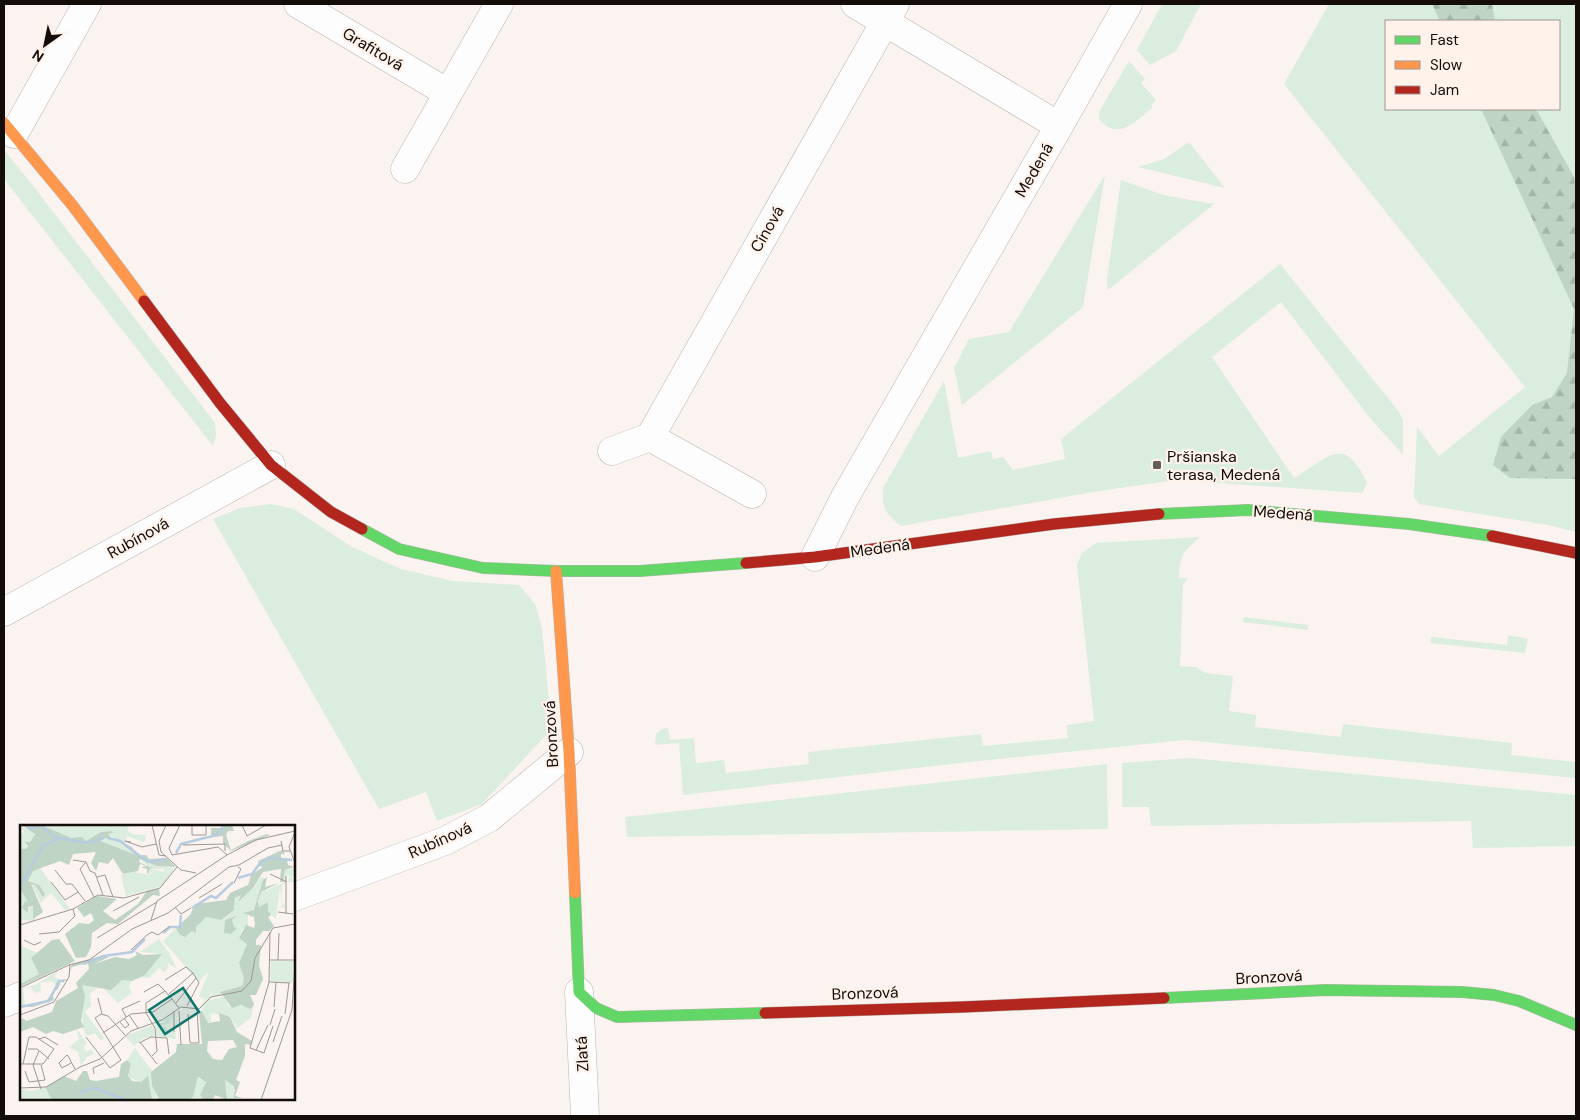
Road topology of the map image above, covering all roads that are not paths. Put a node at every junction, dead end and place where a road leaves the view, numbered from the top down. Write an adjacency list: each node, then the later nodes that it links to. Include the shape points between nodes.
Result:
1 (87, 4): 9 (street)
2 (298, 4): 7 (street, Grafitová)
3 (499, 4): 7 (street)
4 (855, 4): 6 (street)
5 (1128, 4): 8 (street, Medená)
6 (890, 13): 8 (street); 11 (street, Cínová)
7 (448, 93): 10 (street)
8 (1060, 126): 16 (street, Medená, via 845,497)
9 (9, 128): 13 (street, via 73,206 220,403)
10 (405, 169)
11 (650, 437): 12 (street); 14 (street)
12 (612, 450)
13 (271, 465): 17 (street, via 331,512 399,549 483,568); 18 (street, Rubínová)
14 (752, 494)
15 (1576, 552): 16 (street, Medená, via 1409,524 1248,510 1054,524)
16 (815, 557): 17 (street, via 640,571)
17 (556, 571): 19 (street, Bronzová)
18 (4, 612)
19 (569, 752): 20 (street, Rubínová, via 489,818 471,828 445,841); 21 (street, Bronzová)
20 (295, 897)
21 (580, 992): 24 (street, Bronzová, via 591,1006 617,1017 954,1007 1325,990 1462,992 1494,995 1519,1002); 25 (street, Zlatá)
22 (20, 996): 23 (street)
23 (4, 1003)
24 (1576, 1026)
25 (585, 1116)

